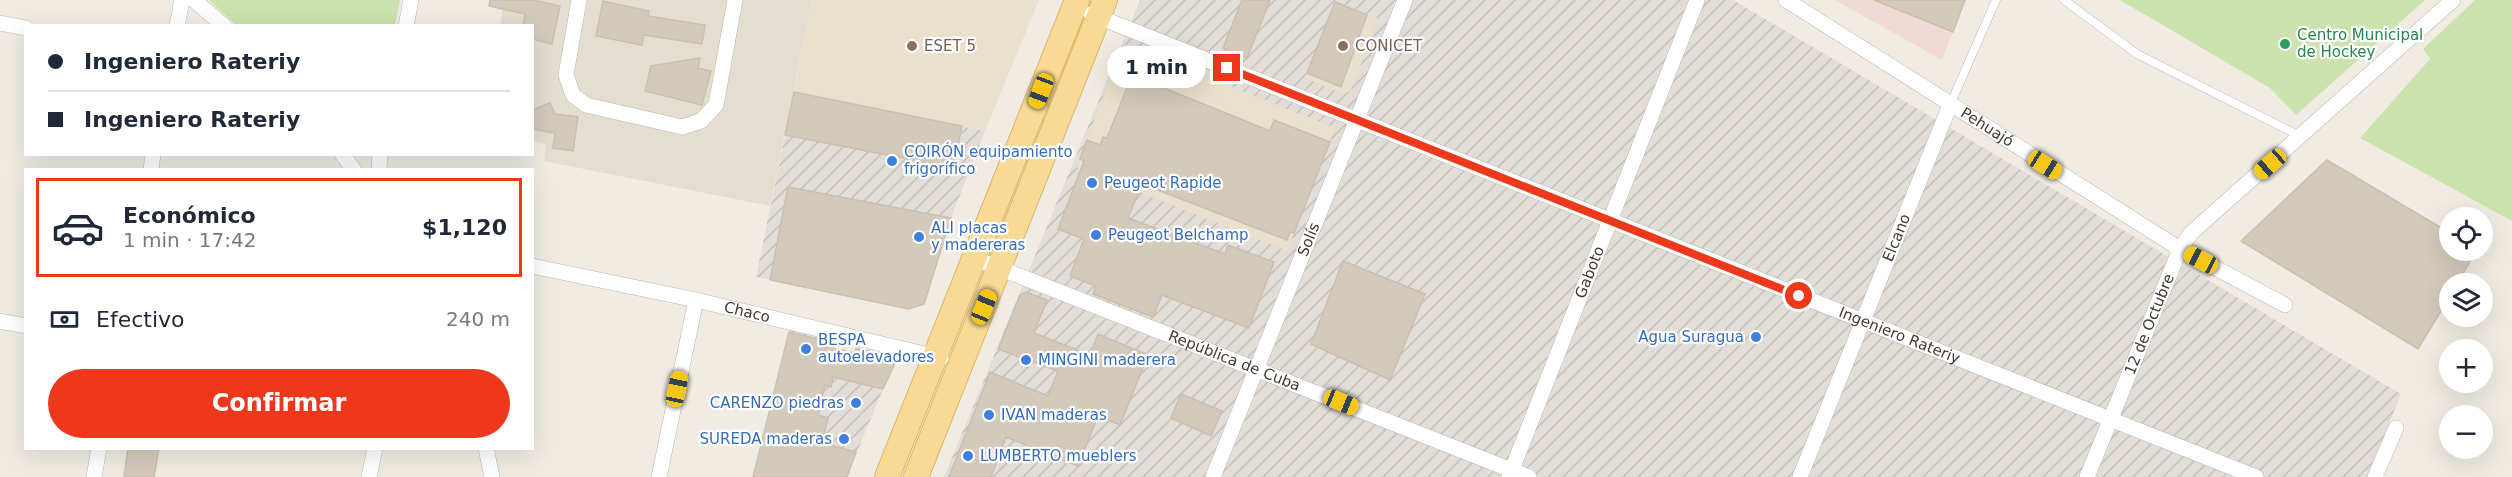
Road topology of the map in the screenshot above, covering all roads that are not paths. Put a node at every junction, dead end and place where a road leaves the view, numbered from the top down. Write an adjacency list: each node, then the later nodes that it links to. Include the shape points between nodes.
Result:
1 (182, 0): 15 (street)
2 (195, 0): 16 (street)
3 (411, 0): 17 (street)
4 (579, 0): 5 (street, via 566,75 573,95 586,105 682,127 701,121 716,105)
5 (735, 0)
6 (1405, 0): 20 (street, Solís)
7 (1697, 0): 22 (street, Gaboto)
8 (1786, 0): 19 (street, Pehuajó)
9 (1996, 0): 19 (lane, Elcano)
10 (2064, 0): 21 (lane, via 2137,54)
11 (2453, 0): 21 (street, 12 de Octubre)
12 (1075, 3): 13 (street, Ingeniero Rateriy); 24 (main road)
13 (1102, 8): 20 (street, Ingeniero Rateriy); 26 (main road)
14 (0, 23): 18 (street)
15 (177, 24)
16 (222, 24)
17 (406, 24)
18 (24, 28)
19 (1950, 105): 23 (street, Pehuajó); 30 (street, Elcano)
20 (1355, 120): 22 (street, Ingeniero Rateriy); 34 (street, Solís)
21 (2301, 137): 23 (street, 12 de Octubre, via 2191,233)
22 (1610, 221): 30 (street, Ingeniero Rateriy); 40 (street, Gaboto)
23 (2180, 249): 28 (street, Pehuajó); 35 (street, 12 de Octubre)
24 (974, 258): 26 (street, República de Cuba); 32 (main road)
25 (534, 266): 27 (street, Chaco)
26 (999, 268): 33 (main road); 34 (street, República de Cuba)
27 (696, 300): 32 (street, Chaco); 44 (street)
28 (2285, 305)
29 (0, 321): 31 (street)
30 (1863, 321): 35 (street, Ingeniero Rateriy); 49 (street, Elcano)
31 (24, 326)
32 (935, 356): 33 (street, Chaco); 45 (main road)
33 (960, 366): 46 (main road)
34 (1255, 367): 40 (street, República de Cuba); 47 (street, Solís)
35 (2110, 419): 50 (street, 12 de Octubre); 51 (street, Ingeniero Rateriy)
36 (2396, 429): 52 (street)
37 (99, 450): 41 (street)
38 (375, 450): 42 (street)
39 (486, 450): 43 (street)
40 (1510, 474): 48 (street, República de Cuba)
41 (94, 477)
42 (369, 477)
43 (492, 477)
44 (659, 477)
45 (887, 477)
46 (916, 477)
47 (1213, 477)
48 (1529, 477)
49 (1800, 477)
50 (2087, 477)
51 (2256, 477)
52 (2375, 477)

